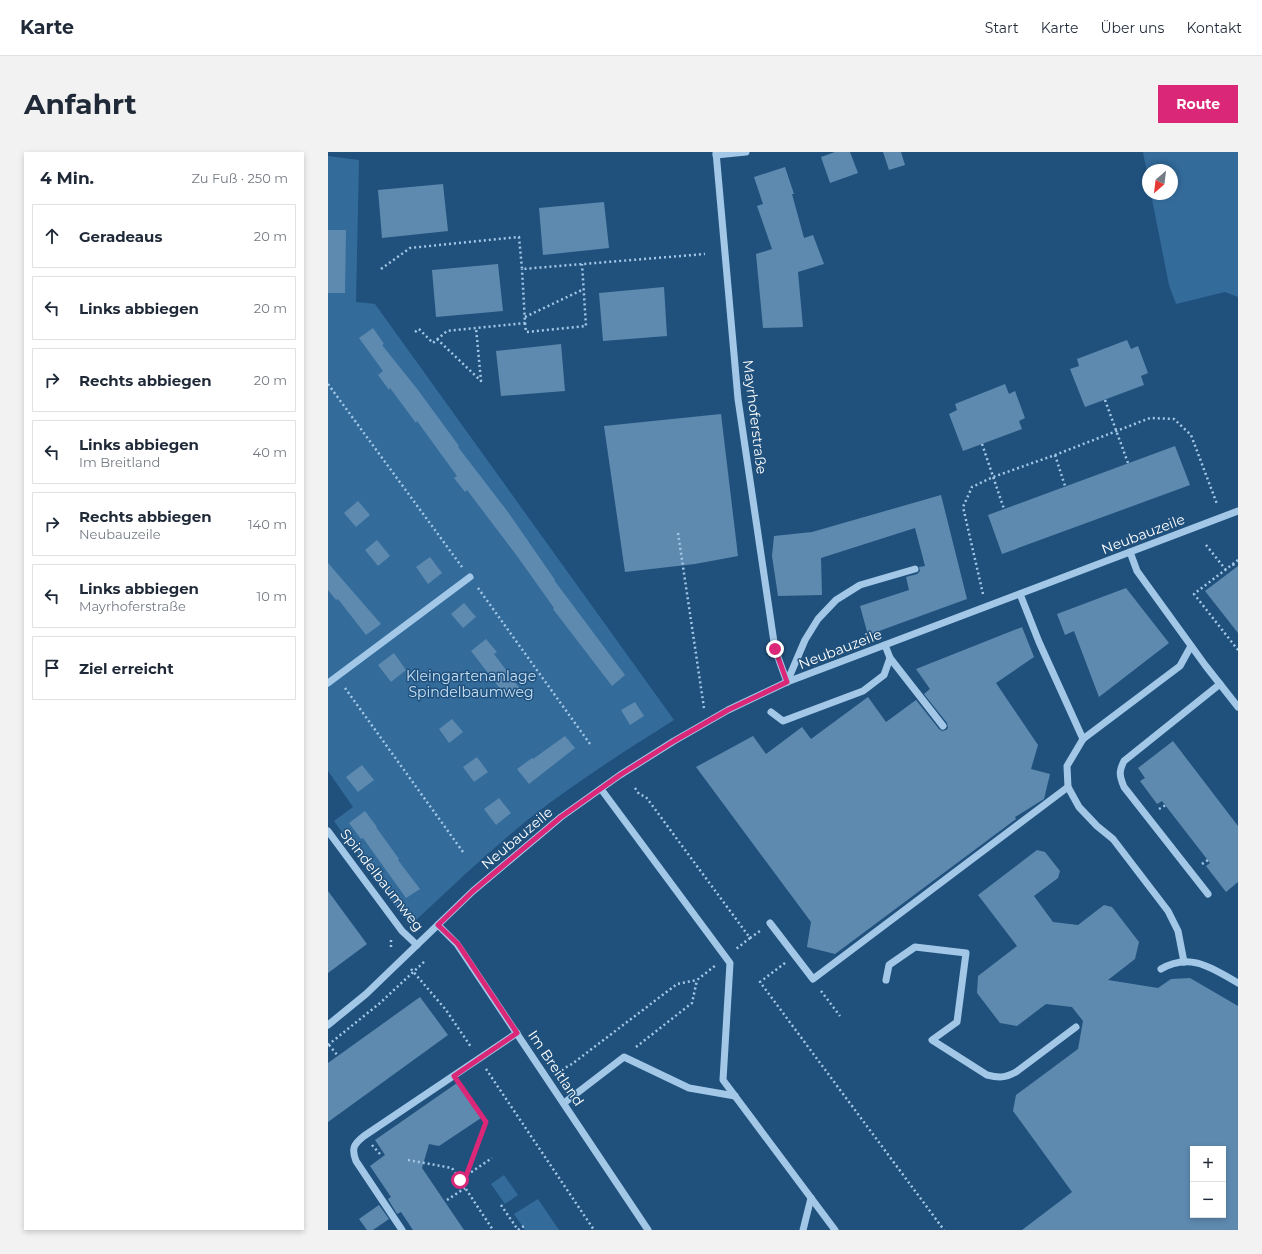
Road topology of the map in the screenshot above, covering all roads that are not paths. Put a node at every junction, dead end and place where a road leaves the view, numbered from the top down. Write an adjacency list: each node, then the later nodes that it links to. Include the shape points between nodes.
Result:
1 (746, 152): 2 (street)
2 (716, 154): 11 (street, Mayrhoferstraße, via 738,399 775,649)
3 (1238, 512): 4 (street, Neubauzeile)
4 (1130, 552): 7 (street, Neubauzeile); 9 (street, via 1137,571)
5 (915, 569): 11 (street, via 860,585 836,600 818,619 805,640)
6 (470, 577): 12 (street)
7 (1020, 594): 8 (street, Neubauzeile); 17 (street)
8 (885, 645): 10 (street); 11 (street, Neubauzeile)
9 (1191, 646): 13 (street); 17 (street, via 1180,666)
10 (890, 658): 15 (street, via 884,675 863,691 783,721); 16 (street)
11 (787, 682): 19 (street, Neubauzeile, via 721,714 674,741)
12 (328, 683)
13 (1220, 684): 14 (street); 21 (street, via 1124,760 1120,768 1124,787)
14 (1238, 707)
15 (771, 712)
16 (943, 726)
17 (1083, 739): 18 (street, via 1067,766)
18 (1068, 787): 22 (street, via 813,979); 25 (street, via 1079,807 1096,826 1113,839 1168,911 1178,931)
19 (601, 789): 23 (street, Neubauzeile, via 561,817 473,891); 32 (street, via 730,962 723,1080)
20 (328, 830): 24 (street, Spindelbaumweg, via 402,931)
21 (1208, 894)
22 (770, 923)
23 (438, 925): 24 (street, Neubauzeile); 31 (street, Im Breitland, via 458,944)
24 (417, 945): 29 (street, Neubauzeile, via 366,994)
25 (1184, 962): 26 (street); 28 (street, via 1196,962 1212,967)
26 (1161, 969)
27 (886, 980): 30 (street, via 889,965 915,947 966,954 956,1022 932,1040 987,1075 995,1077 1006,1077 1016,1072)
28 (1238, 983)
29 (328, 1025)
30 (1076, 1027)
31 (517, 1033): 33 (street, Im Breitland); 35 (street, via 364,1136 354,1146 353,1154 356,1161)
32 (735, 1096): 33 (street, via 689,1088 624,1057); 34 (street)
33 (564, 1104): 36 (street, Im Breitland)
34 (811, 1198): 37 (street); 38 (street)
35 (402, 1230)
36 (648, 1230)
37 (803, 1230)
38 (835, 1230)

